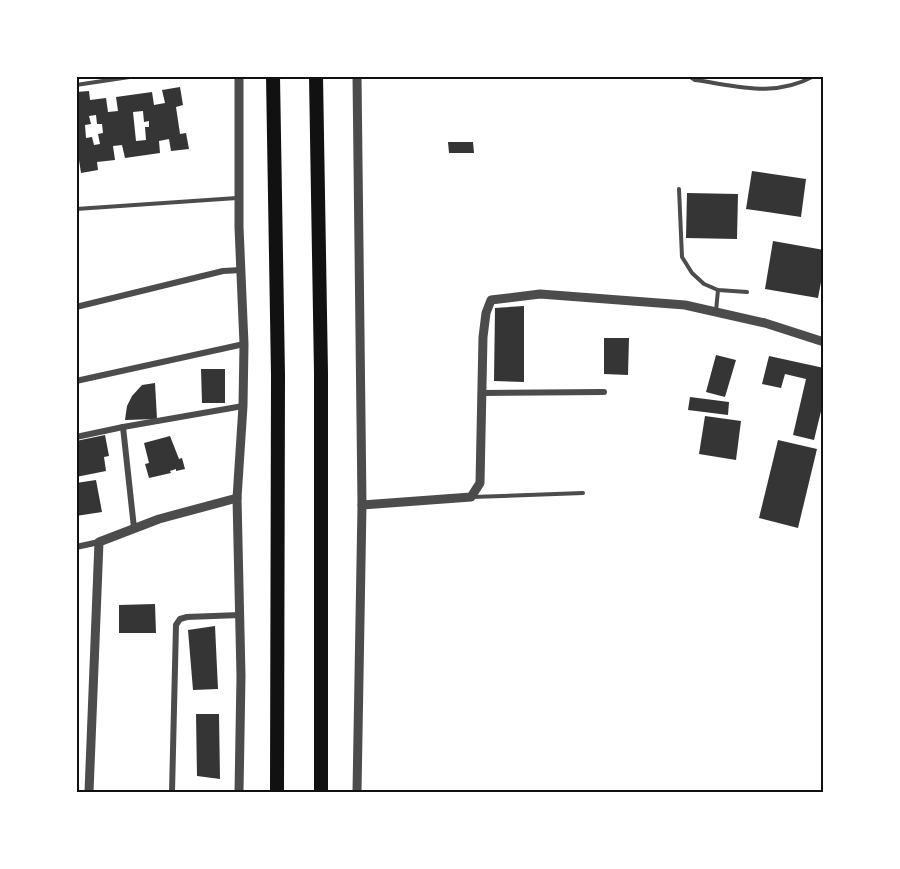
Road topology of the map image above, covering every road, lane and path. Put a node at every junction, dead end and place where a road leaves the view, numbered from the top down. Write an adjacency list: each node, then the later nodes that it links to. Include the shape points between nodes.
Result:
1 (136, 76): 8 (lane)
2 (239, 76): 10 (street)
3 (273, 76): 36 (highway, via 278,375)
4 (316, 76): 37 (highway)
5 (357, 76): 28 (street)
6 (689, 76): 7 (lane, via 695,81 768,90 786,88)
7 (814, 76)
8 (76, 85)
9 (679, 189): 13 (lane, via 682,257 692,273)
10 (239, 198): 11 (lane); 12 (street)
11 (76, 209)
12 (241, 270): 15 (street); 18 (street)
13 (718, 291): 14 (lane); 16 (lane)
14 (747, 292)
15 (76, 307)
16 (716, 312): 17 (street); 21 (street, via 686,305 540,294 491,300 483,337)
17 (824, 342)
18 (244, 344): 19 (street); 22 (street)
19 (76, 381)
20 (604, 392): 21 (street)
21 (482, 393): 26 (street, via 480,483)
22 (243, 406): 23 (street); 27 (street)
23 (123, 427): 24 (street); 29 (street)
24 (76, 437)
25 (583, 493): 26 (lane)
26 (471, 497): 28 (street)
27 (237, 498): 29 (street); 32 (street)
28 (362, 505): 38 (street)
29 (134, 528): 30 (street)
30 (99, 542): 31 (street); 33 (street)
31 (76, 547)
32 (240, 615): 34 (street, via 187,617 176,625); 35 (street)
33 (89, 792)
34 (172, 792)
35 (239, 792)
36 (277, 792)
37 (321, 792)
38 (357, 792)

